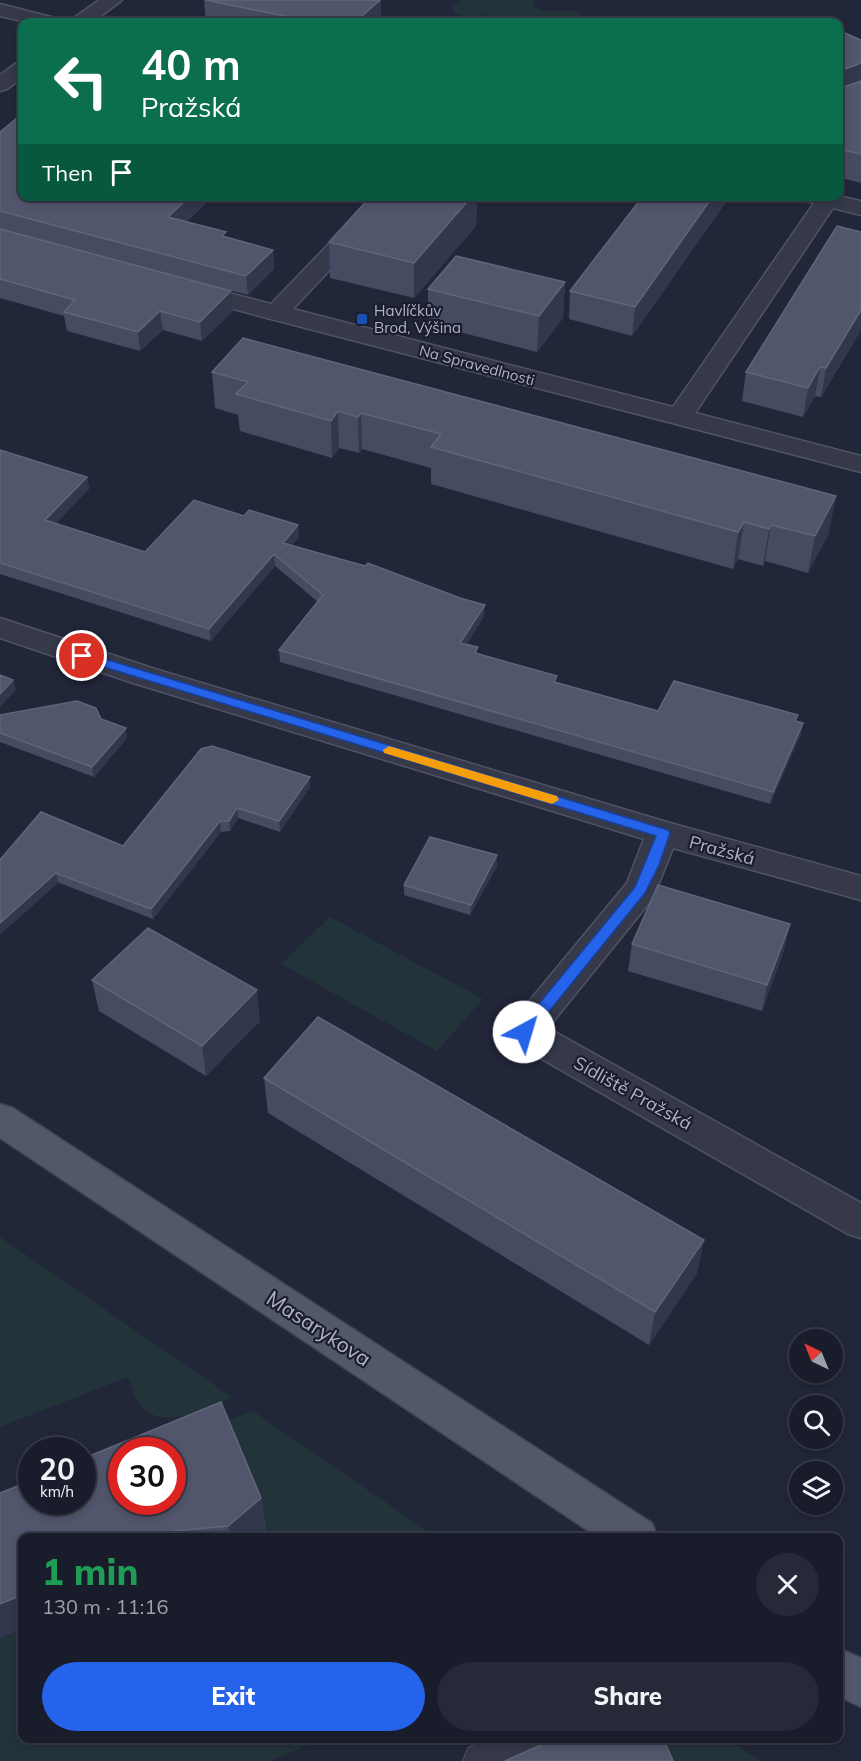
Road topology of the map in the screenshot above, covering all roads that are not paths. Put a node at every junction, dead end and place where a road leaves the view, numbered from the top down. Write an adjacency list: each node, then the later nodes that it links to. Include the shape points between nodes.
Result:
1 (112, 0): 4 (street)
2 (0, 10): 3 (street)
3 (32, 18)
4 (87, 18)
5 (18, 71): 6 (street)
6 (0, 85)
7 (383, 201): 12 (street)
8 (818, 201): 13 (street)
9 (828, 201): 10 (street)
10 (861, 208)
11 (172, 285): 12 (street, Na Spravedlnosti)
12 (276, 313): 13 (street, Na Spravedlnosti)
13 (679, 418): 14 (street, Na Spravedlnosti)
14 (861, 464)
15 (0, 628): 16 (street, Pražská, via 144,676)
16 (663, 833): 17 (street, Pražská); 19 (street, Sídliště Pražská, via 641,890 524,1032)
17 (861, 888)
18 (0, 1119): 20 (main road, Masarykova)
19 (861, 1222)
20 (629, 1533)
21 (843, 1673): 22 (main road)
22 (861, 1684)
23 (525, 1743): 24 (lane)
24 (481, 1761)

